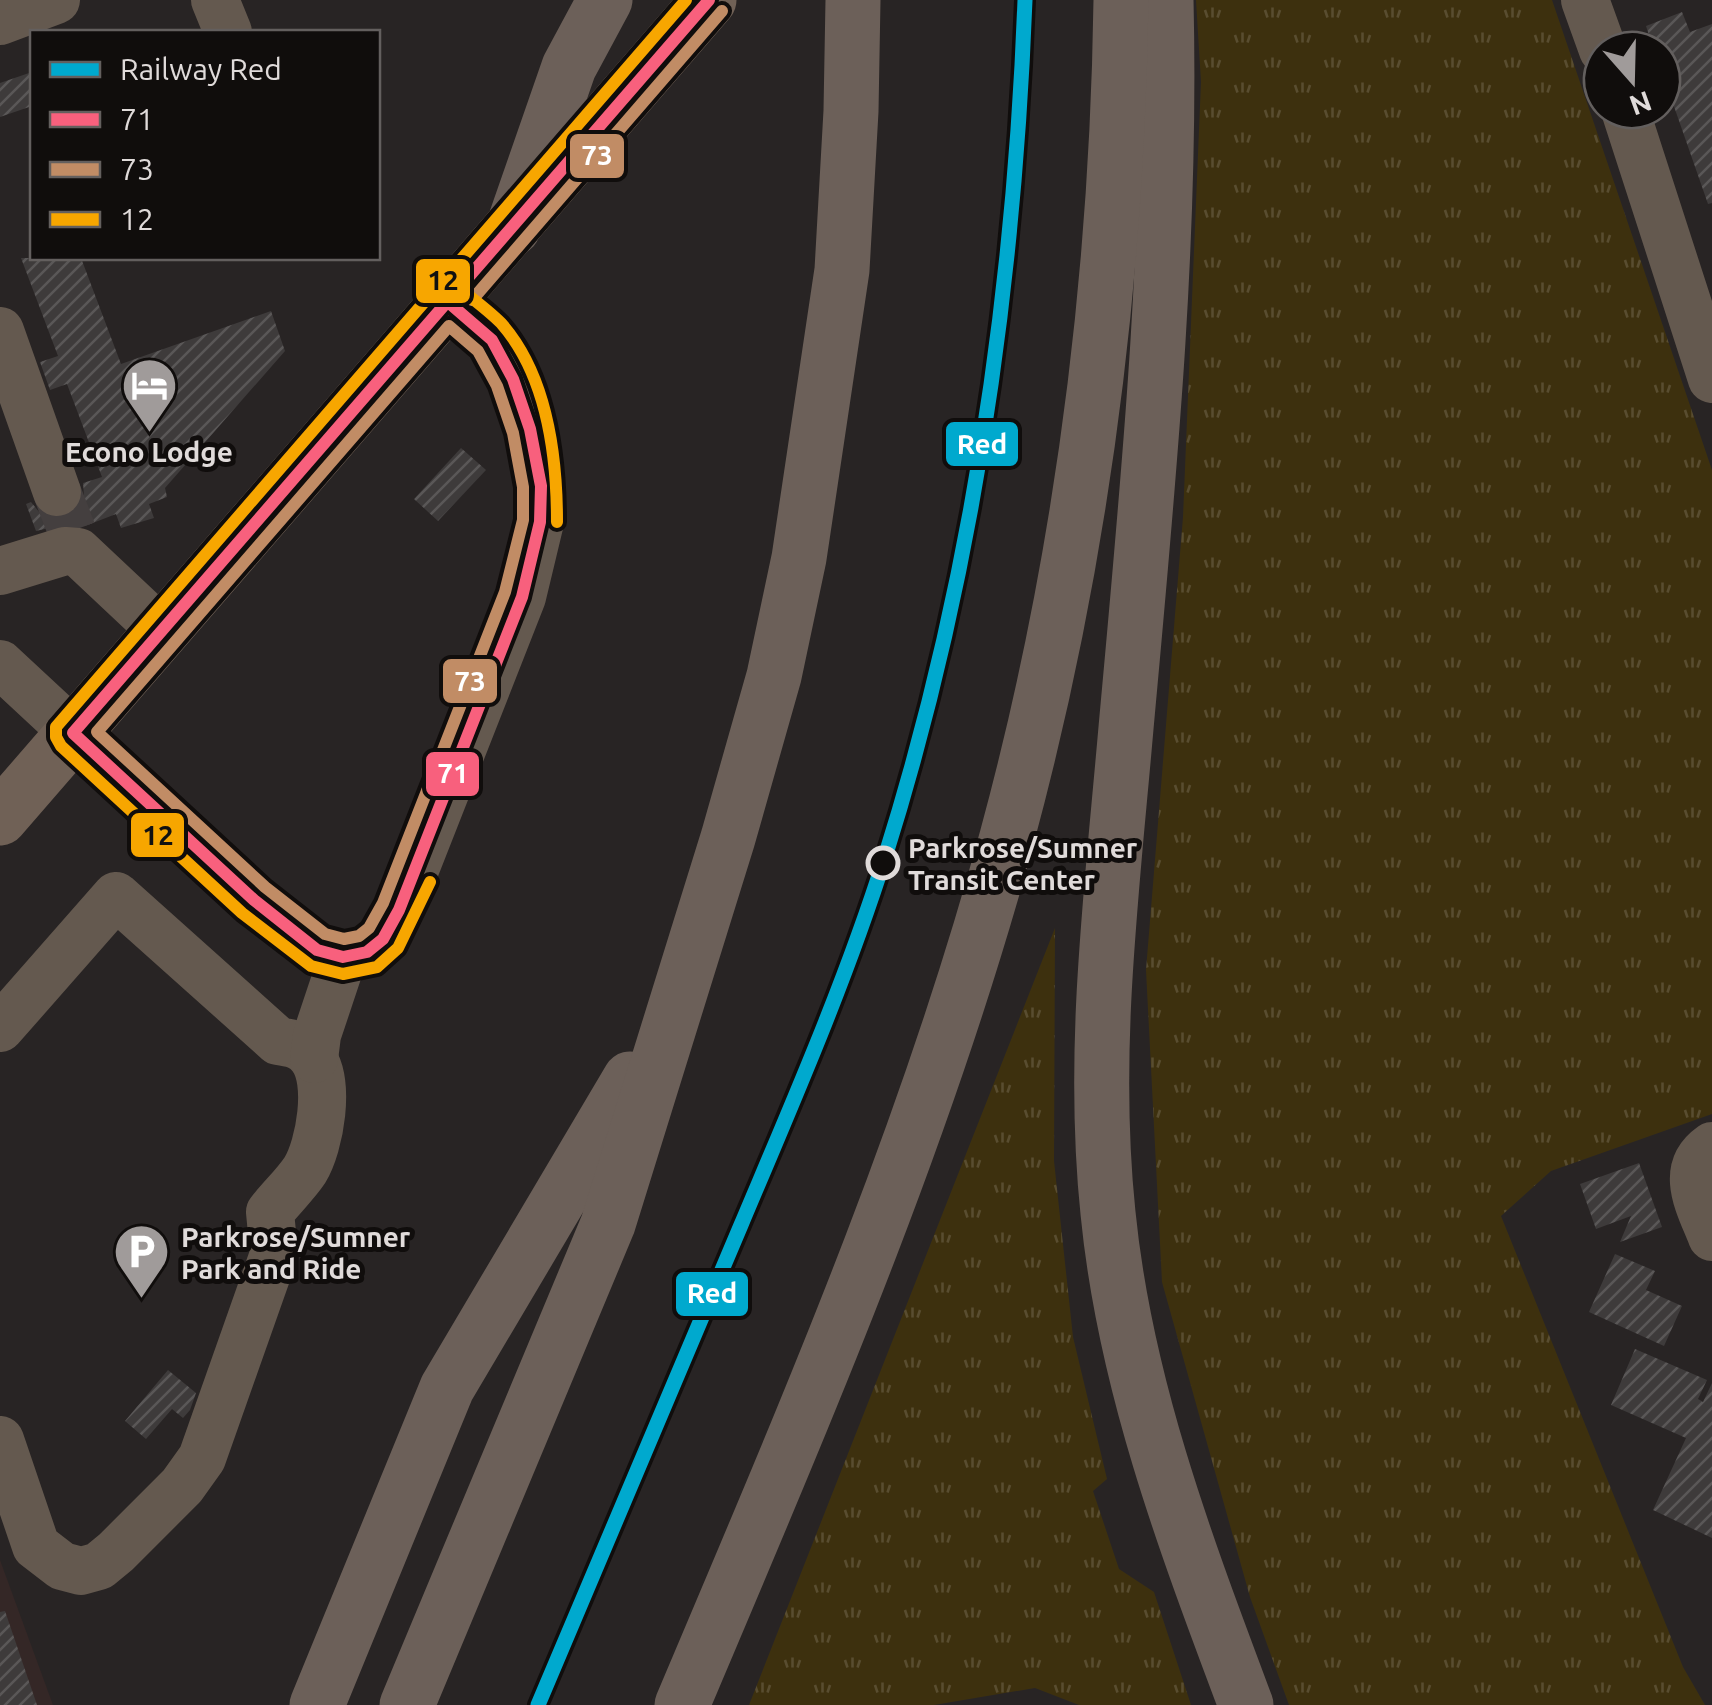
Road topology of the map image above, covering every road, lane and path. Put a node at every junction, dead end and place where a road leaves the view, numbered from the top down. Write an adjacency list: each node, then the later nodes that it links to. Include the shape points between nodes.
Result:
1 (56, 0): 9 (street)
2 (215, 0): 10 (street)
3 (606, 0): 13 (highway, via 570,67)
4 (853, 0): 25 (highway, via 842,270 799,558 774,676)
5 (1121, 0): 33 (highway, via 1113,200 1086,457 1061,602 1006,838 880,1222)
6 (1166, 0): 34 (highway, via 1163,270 1106,960 1101,1110 1108,1212 1132,1362 1184,1538)
7 (1584, 0): 11 (street)
8 (701, 9): 13 (main road)
9 (0, 21)
10 (227, 30)
11 (1595, 30)
12 (1632, 130): 14 (street)
13 (513, 228): 15 (main road)
14 (1697, 292): 17 (street)
15 (448, 302): 20 (main road); 24 (street, via 492,340 514,379 541,486 540,522 522,597 400,910 384,940)
16 (0, 332): 18 (street)
17 (1712, 380)
18 (69, 525): 19 (street, via 65,550); 20 (street)
19 (0, 570)
20 (161, 630): 22 (main road)
21 (0, 664): 22 (street)
22 (74, 732): 23 (main road); 24 (street, via 254,900 316,950)
23 (0, 818)
24 (343, 957): 27 (street, via 317,1036)
25 (678, 999): 31 (highway, via 447,1388); 32 (highway, via 608,1224)
26 (0, 1028): 27 (street, via 116,896)
27 (296, 1050): 30 (street, via 322,1096 320,1130 306,1168 270,1212 274,1254 202,1458 182,1486 116,1552 81,1571 36,1546)
28 (1712, 1146): 29 (street, via 1692,1180)
29 (1712, 1237)
30 (0, 1440)
31 (318, 1705)
32 (408, 1705)
33 (682, 1705)
34 (1246, 1705)

